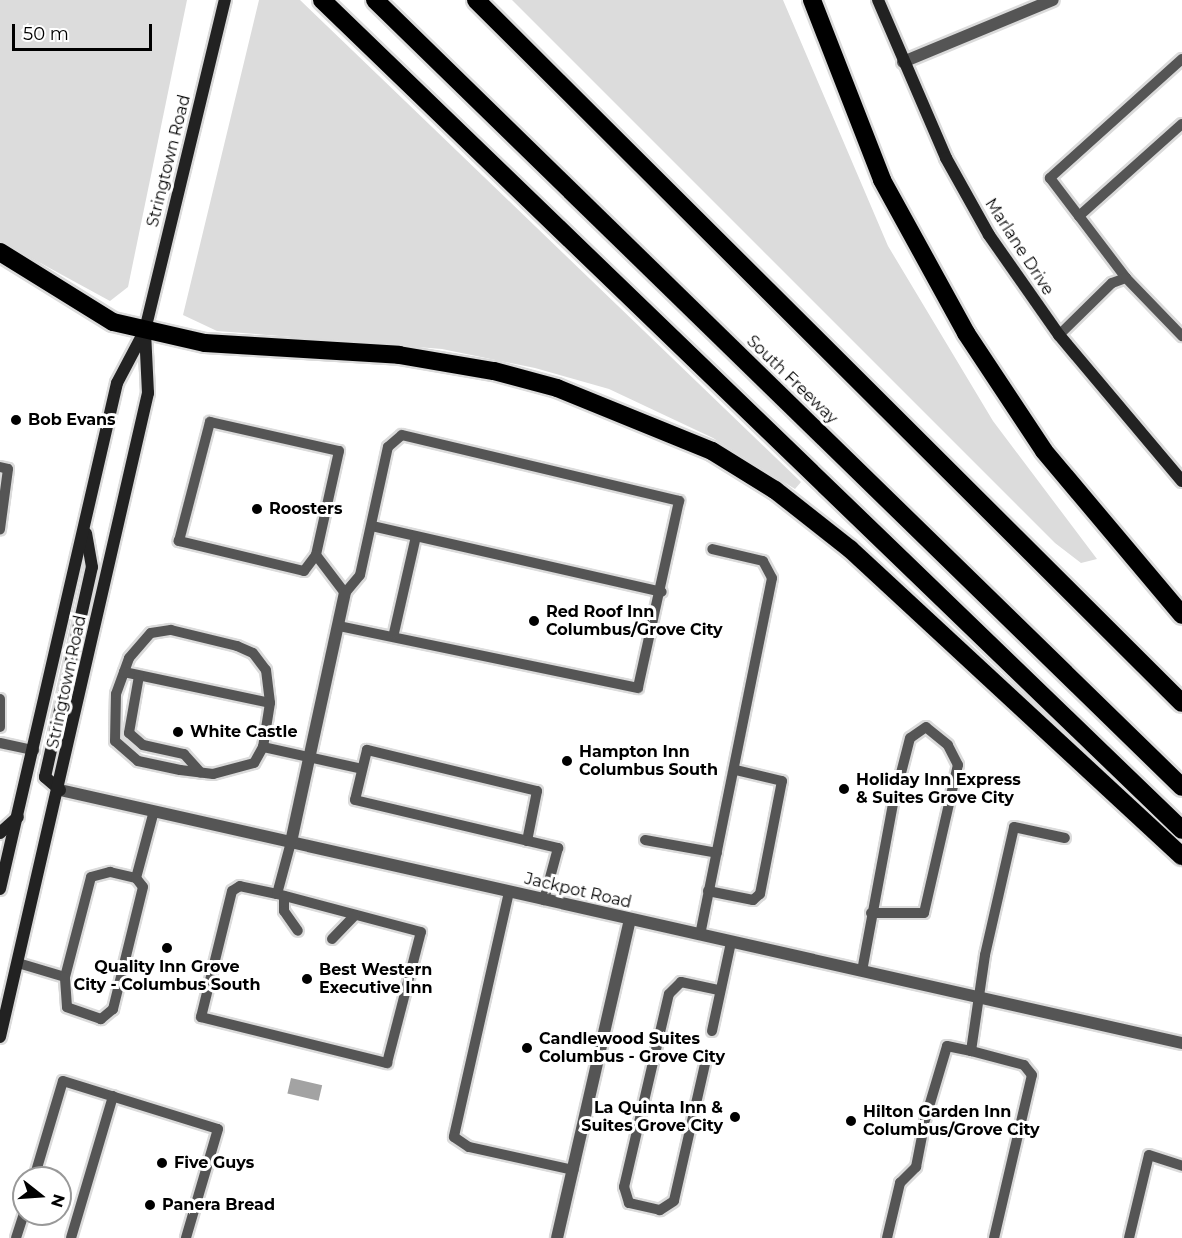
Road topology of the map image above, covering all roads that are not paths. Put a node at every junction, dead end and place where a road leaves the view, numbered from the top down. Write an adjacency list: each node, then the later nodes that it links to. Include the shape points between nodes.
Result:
1 (225, 0): 14 (main road, Stringtown Road)
2 (322, 0): 49 (highway)
3 (375, 0): 44 (highway, South Freeway)
4 (476, 0): 34 (highway)
5 (812, 0): 27 (highway, via 882,180 966,333 1044,451)
6 (878, 0): 9 (main road, Marlane Drive)
7 (1053, 0): 9 (street)
8 (1182, 59): 11 (lane, via 1050,178)
9 (903, 62): 15 (main road, Marlane Drive, via 989,235)
10 (1182, 124): 11 (lane)
11 (1079, 216): 13 (lane)
12 (0, 252): 14 (highway, via 83,306)
13 (1126, 278): 15 (lane, via 1112,283); 16 (lane)
14 (145, 330): 21 (main road, Stringtown Road, via 117,383); 45 (main road, Stringtown Road, via 148,393); 56 (highway, via 205,343 399,355 494,371 568,392 712,451 775,490 850,549)
15 (1059, 335): 18 (main road, Marlane Drive)
16 (1182, 336)
17 (0, 467): 20 (lane, via 8,469)
18 (1182, 481)
19 (372, 526): 22 (lane); 25 (lane, via 388,447 402,435 679,501 660,573); 26 (lane, via 360,575)
20 (0, 529)
21 (85, 529): 38 (main road, Stringtown Road); 45 (main road, via 92,567 45,777)
22 (416, 536): 25 (lane); 29 (lane)
23 (712, 549): 41 (lane, via 763,561 772,578 748,677)
24 (316, 555): 24 (lane, via 339,451 210,422 179,541 304,571); 26 (lane)
25 (662, 592): 29 (lane, via 638,688)
26 (345, 593): 28 (street)
27 (1182, 615)
28 (338, 626): 29 (lane); 39 (street)
29 (394, 633)
30 (124, 672): 31 (lane); 33 (lane, via 152,633 171,630 207,636 253,653 266,670); 42 (lane, via 116,694 115,741 138,761)
31 (139, 676): 33 (lane); 42 (lane, via 129,733 143,746 184,754)
32 (0, 699): 35 (lane)
33 (270, 703): 37 (lane)
34 (1182, 703)
35 (0, 727)
36 (0, 742): 38 (lane)
37 (263, 747): 39 (lane); 42 (lane, via 254,763 237,770)
38 (34, 750): 48 (main road, Stringtown Road)
39 (309, 757): 40 (lane); 54 (street)
40 (363, 769): 53 (lane, via 355,800); 53 (lane, via 367,750 537,791)
41 (736, 770): 55 (lane); 59 (lane, via 782,781 760,894 753,900)
42 (201, 773)
43 (900, 777): 63 (lane, via 910,738 926,727 948,745 958,765 924,913)
44 (1182, 787)
45 (60, 790): 47 (street, Jackpot Road); 70 (main road, Stringtown Road)
46 (893, 804): 63 (lane)
47 (154, 811): 54 (street, Jackpot Road); 57 (lane)
48 (18, 817): 50 (main road); 58 (main road, Stringtown Road)
49 (1182, 830)
50 (0, 832)
51 (1065, 838): 74 (lane, via 1014,827 985,955)
52 (645, 840): 55 (lane)
53 (527, 841): 62 (lane, via 558,848)
54 (291, 842): 60 (street, Jackpot Road); 61 (lane)
55 (717, 853): 59 (lane)
56 (1182, 856)
57 (136, 878): 72 (lane, via 110,872 91,877); 72 (lane, via 144,887 113,1009 101,1018 67,1007)
58 (0, 889)
59 (708, 891): 67 (lane)
60 (509, 892): 62 (street, Jackpot Road); 85 (lane, via 454,1137 469,1147)
61 (280, 895): 64 (lane); 64 (lane, via 240,886 232,891 201,1017 387,1063 422,932); 66 (lane, via 284,911)
62 (544, 900): 65 (street, Jackpot Road)
63 (871, 913): 71 (lane)
64 (355, 915): 68 (lane)
65 (630, 919): 67 (street, Jackpot Road); 85 (street)
66 (298, 931)
67 (700, 935): 69 (street, Jackpot Road)
68 (332, 939)
69 (731, 942): 71 (street, Jackpot Road); 73 (lane)
70 (18, 963): 72 (lane); 76 (main road, Stringtown Road)
71 (862, 971): 74 (street, Jackpot Road)
72 (64, 977)
73 (720, 990): 75 (lane); 79 (lane, via 681,982 669,994 624,1187 629,1203 660,1210 674,1201)
74 (982, 998): 77 (street, Jackpot Road); 78 (lane)
75 (712, 1031)
76 (0, 1037)
77 (1182, 1043)
78 (970, 1051): 81 (lane, via 947,1046); 90 (lane, via 1024,1065 1032,1075)
79 (705, 1064)
80 (113, 1096): 83 (lane, via 63,1081); 86 (lane); 87 (lane, via 218,1129)
81 (925, 1120)
82 (922, 1136): 89 (lane, via 916,1167 900,1183)
83 (38, 1166)
84 (1182, 1166): 91 (lane, via 1149,1155)
85 (573, 1170): 88 (street)
86 (71, 1238)
87 (186, 1238)
88 (556, 1238)
89 (887, 1238)
90 (994, 1238)
91 (1129, 1238)

